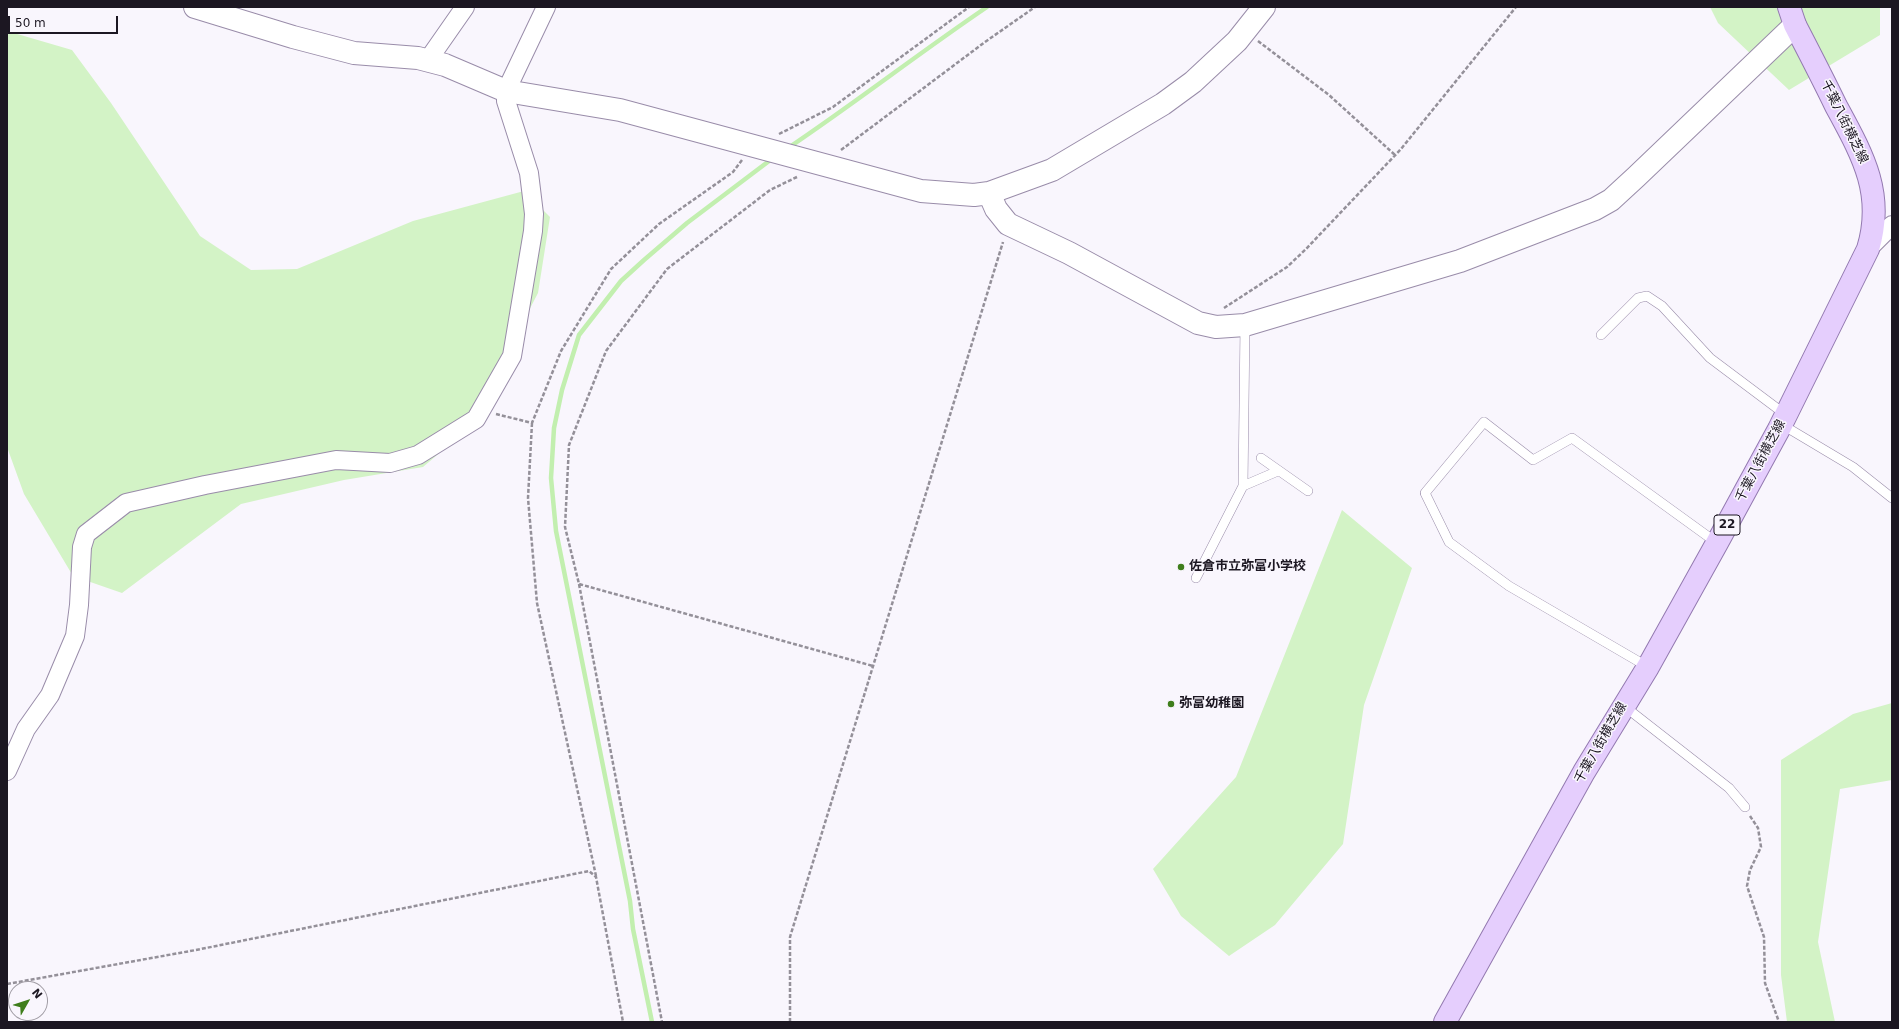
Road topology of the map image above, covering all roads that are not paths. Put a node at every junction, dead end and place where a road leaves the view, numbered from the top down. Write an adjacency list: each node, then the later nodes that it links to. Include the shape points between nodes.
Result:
1 (195, 7): 6 (street, via 354,53)
2 (465, 7): 6 (street)
3 (546, 7): 7 (street)
4 (1264, 7): 8 (street, via 1237,41 1193,82 1162,104 1052,170)
5 (1792, 16): 10 (main road, 千葉八街横芝線 / 22, via 1864,159 1875,208 1873,234); 11 (street, via 1611,200 1595,209 1460,262)
6 (428, 60): 7 (street)
7 (506, 91): 8 (street, via 620,110 921,191 950,194); 23 (street, via 506,101 529,173 534,214 533,231 512,356 476,419 418,455 390,463 336,460 126,503 86,534 82,547 75,636 50,695 26,729)
8 (989, 193): 11 (street, via 996,209 1008,224 1069,253 1198,323 1216,327)
9 (1892, 224): 10 (street)
10 (1868, 249): 13 (main road, 千葉八街横芝線 / 22)
11 (1245, 325): 16 (lane)
12 (1602, 335): 13 (lane, via 1638,298 1647,296 1662,306 1710,358)
13 (1784, 420): 18 (lane); 19 (main road, 千葉八街横芝線 / 22)
14 (1261, 458): 15 (lane)
15 (1278, 471): 16 (lane); 17 (lane)
16 (1243, 486): 20 (lane)
17 (1308, 491)
18 (1892, 498)
19 (1718, 543): 21 (main road, 千葉八街横芝線 / 22); 21 (lane, via 1572,438 1533,460 1484,422 1424,493 1449,542 1508,586)
20 (1196, 578)
21 (1648, 667): 22 (main road, 千葉八街横芝線 / 22)
22 (1623, 705): 24 (lane, via 1729,788); 25 (main road, 千葉八街横芝線 / 22)
23 (7, 771)
24 (1745, 807)
25 (1445, 1022)

